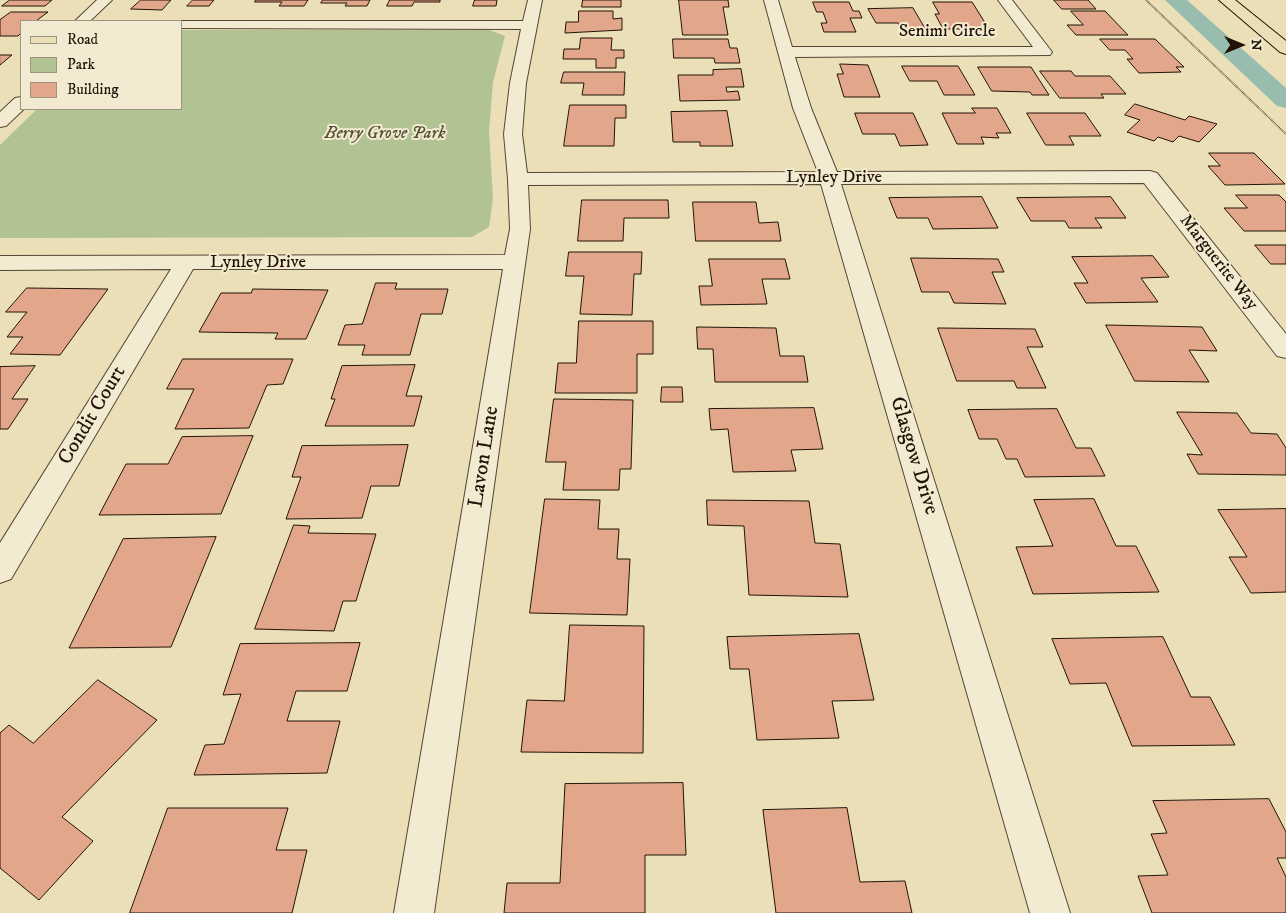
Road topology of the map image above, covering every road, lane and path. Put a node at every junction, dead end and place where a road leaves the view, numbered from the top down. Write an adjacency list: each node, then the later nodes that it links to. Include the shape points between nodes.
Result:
1 (105, 0): 7 (street)
2 (771, 0): 10 (street, Glasgow Drive)
3 (1005, 0): 10 (street, Senimi Circle, via 1044,52)
4 (1146, 0): 13 (path)
5 (1226, 0): 9 (main road)
6 (532, 12): 8 (street); 16 (street, Lavon Lane, via 518,84 513,134)
7 (83, 20)
8 (182, 24)
9 (1286, 49)
10 (785, 52): 14 (street, Glasgow Drive, via 802,108)
11 (20, 103): 12 (street)
12 (0, 122)
13 (1286, 134)
14 (829, 177): 15 (street, Lynley Drive); 16 (street, Lynley Drive); 23 (street, Glasgow Drive)
15 (1150, 177): 20 (street, Marguerite Way)
16 (518, 179): 17 (street, Lavon Lane, via 520,229)
17 (515, 262): 19 (street, Lynley Drive); 22 (street, Lavon Lane)
18 (0, 263): 19 (street, Lynley Drive)
19 (186, 263): 21 (street, Condit Court)
20 (1286, 350)
21 (0, 570)
22 (414, 913)
23 (1050, 913)

